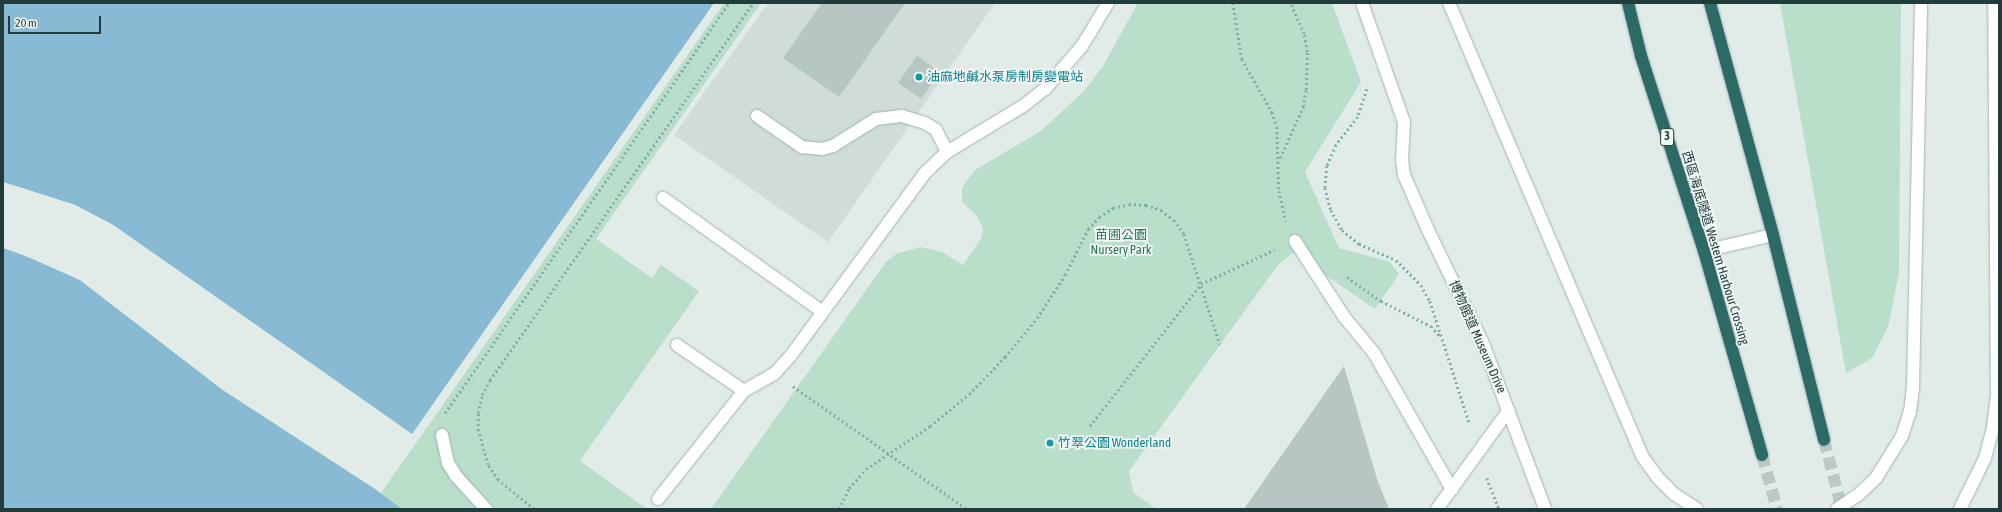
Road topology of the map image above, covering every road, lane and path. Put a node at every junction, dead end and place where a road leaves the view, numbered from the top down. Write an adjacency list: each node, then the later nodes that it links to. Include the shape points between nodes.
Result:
1 (729, 3): 32 (path, via 446,408)
2 (753, 3): 41 (path, via 482,395 478,431 488,465 498,480)
3 (1108, 3): 16 (street, via 1082,46 1045,88 1023,106)
4 (1233, 3): 17 (path, via 1242,59 1272,112 1277,127)
5 (1290, 3): 17 (path, via 1304,34 1307,52 1306,90 1303,107)
6 (1362, 3): 30 (street, 博物館道 Museum Drive, via 1404,122 1404,175 1482,341)
7 (1449, 3): 46 (street, via 1634,440 1657,477 1674,494)
8 (1623, 3): 13 (highway)
9 (1628, 3): 13 (highway, 西區海底隧道 Western Harbour Crossing / 3)
10 (1710, 3): 19 (highway)
11 (1921, 3): 47 (street, via 1913,388 1910,412 1902,436 1876,478 1858,495)
12 (1994, 3): 48 (street, via 1997,397 1993,428 1985,458)
13 (1632, 21): 21 (highway, 西區海底隧道 Western Harbour Crossing / 3)
14 (1367, 86): 25 (path, via 1364,105 1358,117 1336,145 1327,166 1325,188 1330,210 1342,230 1359,244 1396,260 1410,271 1430,301)
15 (757, 116): 16 (street, via 802,147 822,149 833,146 876,119 902,116 925,123 936,130)
16 (948, 152): 24 (street, via 905,196)
17 (1279, 160): 20 (path, via 1281,206)
18 (663, 198): 24 (street)
19 (1773, 235): 21 (street); 33 (highway)
20 (1295, 241): 23 (path); 37 (street, via 1344,318 1374,353)
21 (1704, 251): 36 (highway, 西區海底隧道 Western Harbour Crossing / 3)
22 (1344, 275): 25 (path, via 1381,301 1431,326)
23 (1200, 284): 27 (path); 31 (path); 35 (path, via 1184,234 1174,220 1161,210 1146,205 1129,204 1113,208 1099,217 1088,229 1065,275 1037,318 1005,357 969,394 930,426)
24 (822, 312): 28 (street, via 785,364)
25 (1441, 336): 34 (path)
26 (677, 344): 29 (street)
27 (1220, 344)
28 (775, 373): 29 (street); 35 (path)
29 (744, 391): 38 (street)
30 (1509, 410): 34 (street); 39 (street, 博物館道 Museum Drive)
31 (1090, 426)
32 (442, 435): 40 (street, via 448,463 456,476)
33 (1824, 440)
34 (1479, 451): 37 (street); 45 (path)
35 (889, 453): 42 (path, via 866,468 849,488); 43 (path)
36 (1762, 455)
37 (1452, 489): 44 (street)
38 (658, 499)
39 (1546, 507)
40 (486, 509)
41 (534, 509)
42 (839, 509)
43 (967, 509)
44 (1437, 509)
45 (1499, 509)
46 (1697, 509)
47 (1837, 509)
48 (1960, 509)

